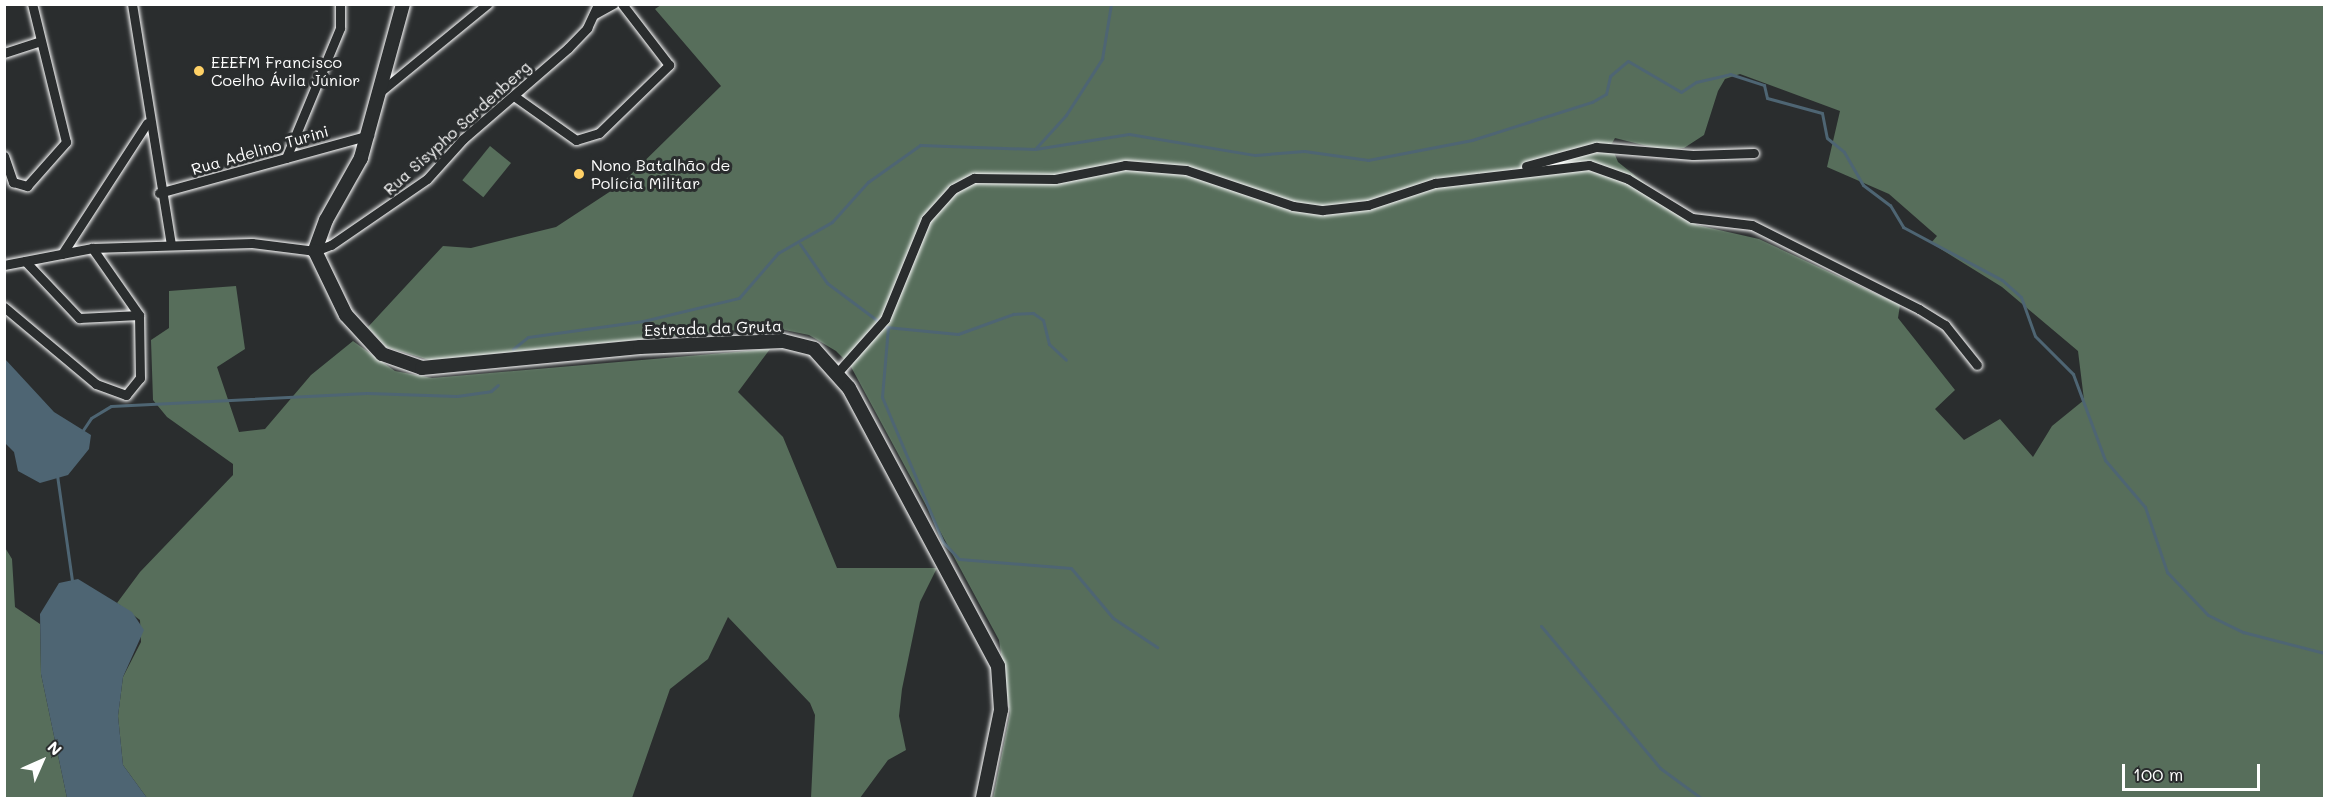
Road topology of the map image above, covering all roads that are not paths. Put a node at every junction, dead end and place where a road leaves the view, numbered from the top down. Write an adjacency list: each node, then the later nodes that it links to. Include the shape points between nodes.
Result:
1 (132, 4): 13 (street)
2 (340, 4): 17 (street, via 340,28)
3 (404, 4): 11 (main road)
4 (487, 4): 11 (street)
5 (614, 4): 8 (street)
6 (622, 4): 12 (street, via 669,64 598,133 576,140)
7 (34, 6): 9 (street)
8 (596, 9): 12 (street, Rua Sisypho Sardenberg, via 568,48)
9 (40, 40): 10 (street); 16 (street, via 66,142 27,186 13,182)
10 (4, 53)
11 (385, 90): 14 (main road)
12 (513, 96): 22 (street, Rua Sisypho Sardenberg, via 405,198)
13 (147, 123): 19 (street); 23 (street)
14 (369, 135): 17 (street, Rua Adelino Turini); 22 (main road)
15 (1754, 153): 18 (street, via 1693,155 1596,147)
16 (4, 156)
17 (286, 158): 19 (street, Rua Adelino Turini)
18 (1510, 173): 28 (street, via 1589,165 1628,179 1692,218 1752,225 1933,317); 29 (street, via 1435,183 1368,205 1323,210 1293,207 1186,170 1150,165 1055,179 974,178 953,189 926,219 890,312)
19 (159, 193): 20 (street)
20 (171, 244): 21 (street); 22 (street, via 252,243)
21 (92, 248): 23 (street); 27 (street)
22 (315, 251): 29 (main road, Estrada da Gruta, via 346,315 364,339 403,365 450,369 640,347 783,340 814,349)
23 (62, 254): 24 (street)
24 (25, 261): 25 (street); 27 (street, via 74,314 88,321)
25 (4, 266)
26 (4, 307): 27 (street, via 47,339 96,384 126,395 140,378)
27 (140, 315)
28 (1977, 365)
29 (838, 372): 30 (main road, Estrada da Gruta, via 998,666 1001,710)
30 (983, 798)

